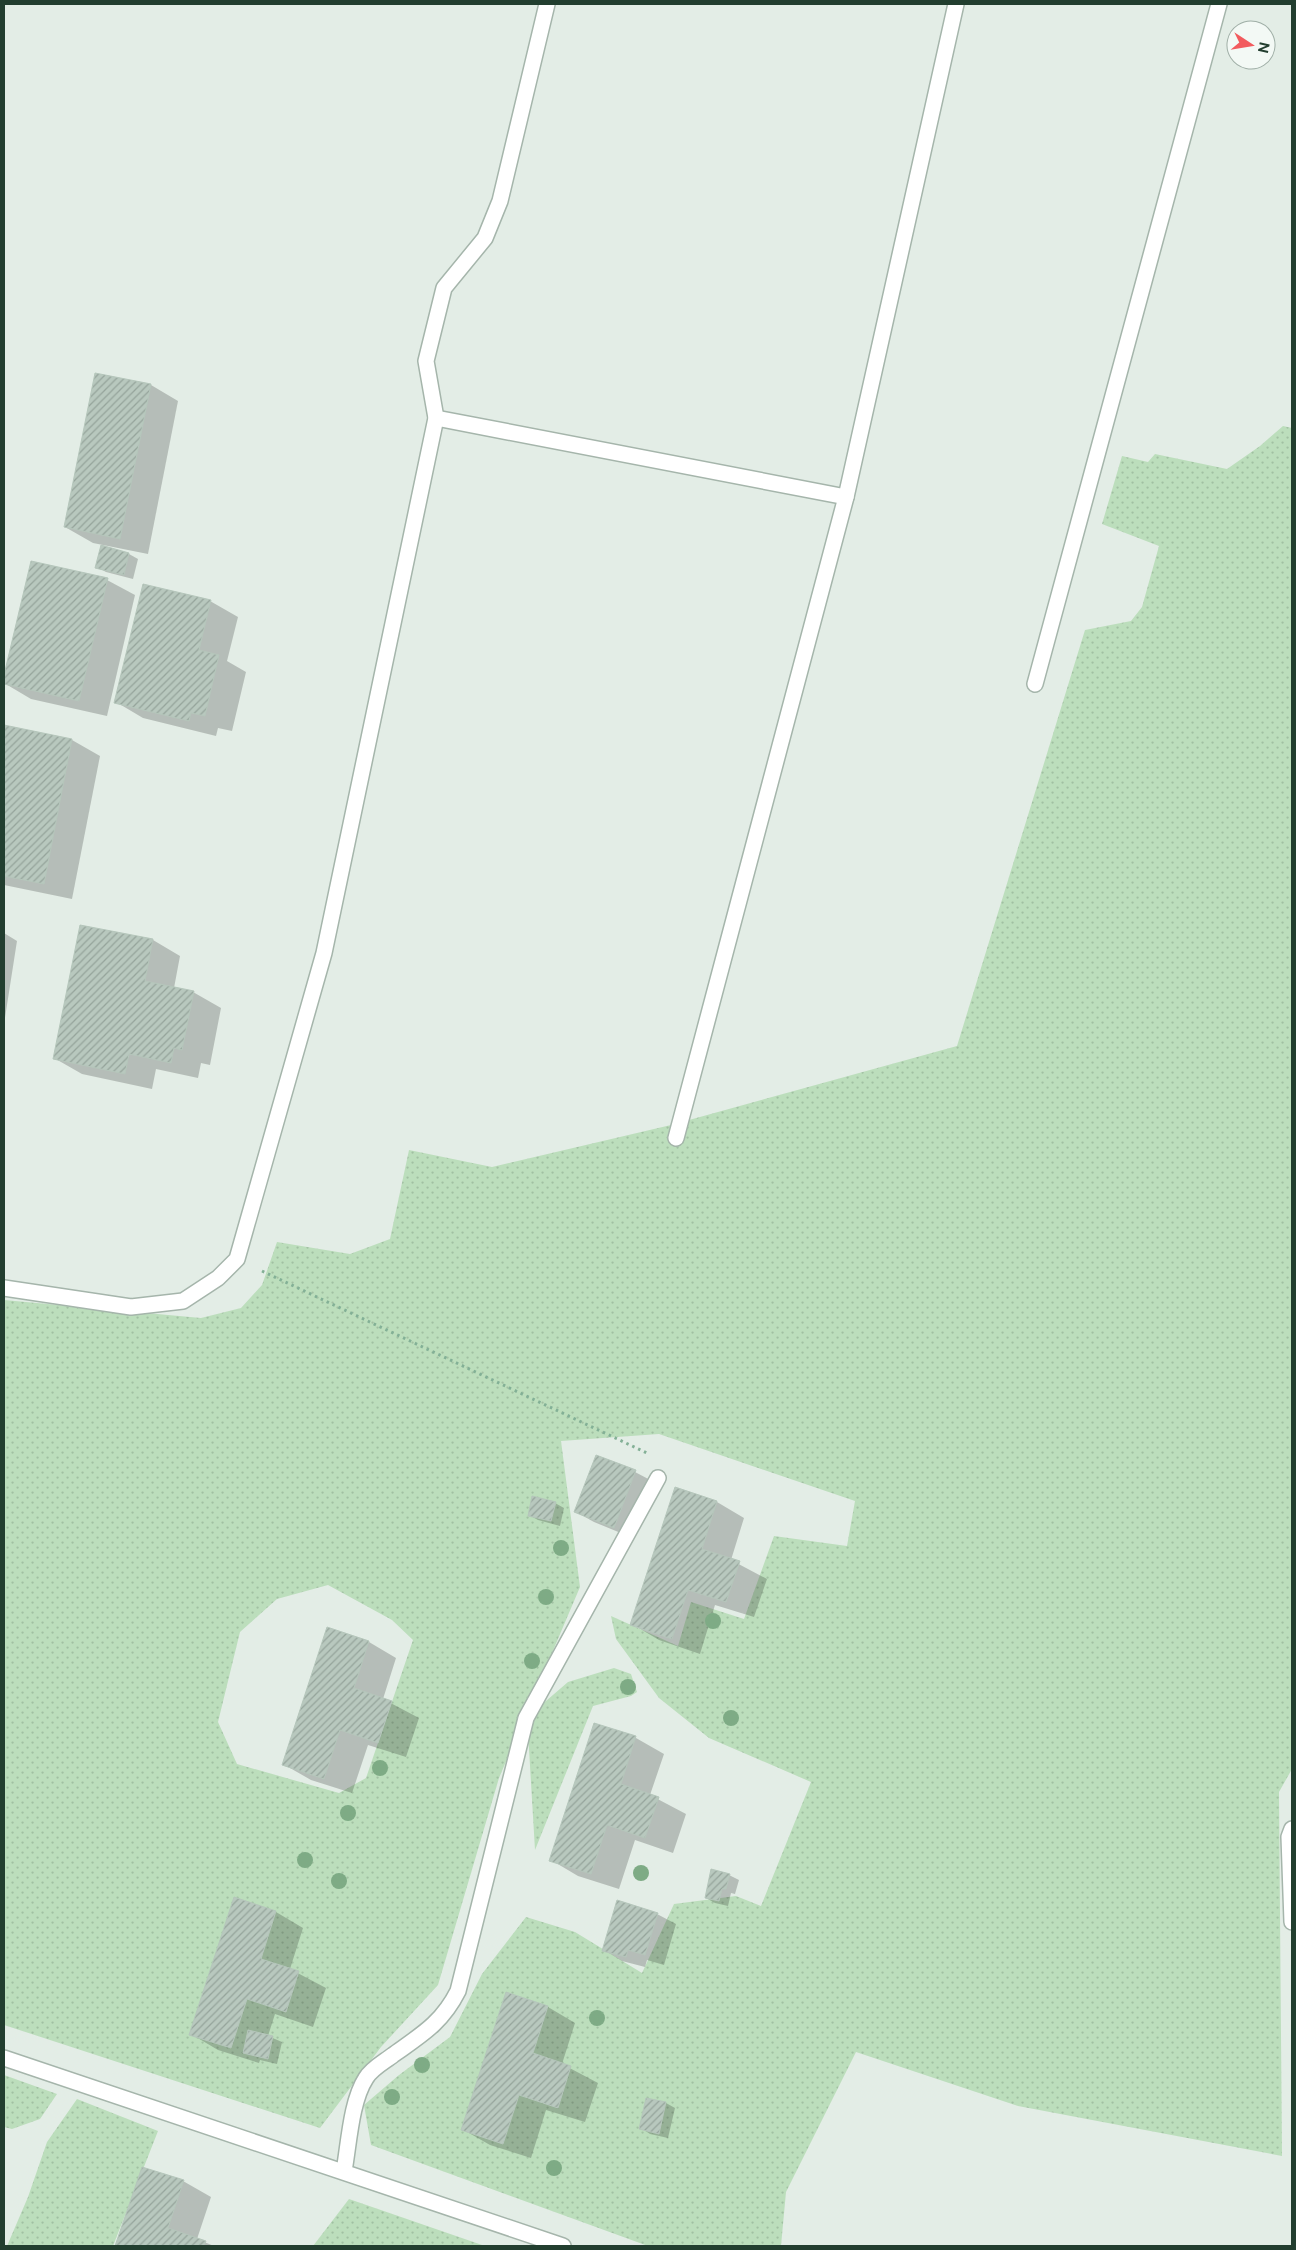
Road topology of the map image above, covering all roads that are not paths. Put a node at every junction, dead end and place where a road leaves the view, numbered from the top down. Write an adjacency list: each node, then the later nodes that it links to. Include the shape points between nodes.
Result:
1 (546, 4): 4 (street, via 500,201 485,238 444,288 426,361)
2 (956, 4): 5 (street)
3 (1219, 4): 6 (street)
4 (436, 418): 5 (street); 8 (street, via 324,952 237,1259 218,1278 184,1301 131,1307)
5 (846, 497): 7 (street)
6 (1035, 684)
7 (676, 1138)
8 (4, 1288)
9 (658, 1478): 13 (street, via 526,1718 458,1991 448,2010 432,2027 367,2076 358,2092)
10 (1292, 1829): 11 (street, via 1289,1837)
11 (1292, 1922)
12 (4, 2058): 13 (street)
13 (344, 2171): 14 (street)
14 (563, 2246)

